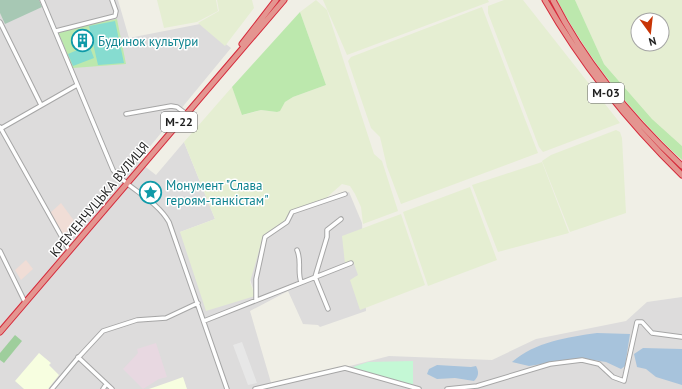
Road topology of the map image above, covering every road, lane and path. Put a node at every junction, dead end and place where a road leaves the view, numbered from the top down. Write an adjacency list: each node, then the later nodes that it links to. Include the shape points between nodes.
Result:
1 (42, 0): 8 (street)
2 (112, 0): 8 (street, via 115,16)
3 (276, 0): 9 (highway, М-22)
4 (284, 0): 9 (highway, М-22)
5 (544, 0): 16 (highway, М-03, via 578,55 604,90 647,141)
6 (553, 0): 15 (highway, М-03, via 578,42 616,96)
7 (0, 22): 11 (street)
8 (56, 31): 10 (street)
9 (230, 61): 12 (highway, КРЕМЕНЧУЦЬКА ВУЛИЦЯ / М-22)
10 (77, 85): 11 (street); 17 (street, via 113,170)
11 (41, 105): 14 (street)
12 (185, 113): 13 (street, via 171,106); 17 (highway, КРЕМЕНЧУЦЬКА ВУЛИЦЯ / М-22)
13 (126, 114)
14 (0, 128): 20 (street)
15 (682, 166)
16 (682, 175)
17 (128, 183): 20 (highway, КРЕМЕНЧУЦЬКА ВУЛИЦЯ / М-22); 28 (street, via 167,219)
18 (345, 194): 26 (street, via 292,212 287,222 265,237 256,279)
19 (342, 219): 24 (street, via 327,230)
20 (69, 250): 27 (highway, КРЕМЕНЧУЦЬКА ВУЛИЦЯ / М-22)
21 (298, 250): 25 (street)
22 (0, 251): 27 (street)
23 (351, 263): 24 (street)
24 (315, 277): 25 (street); 29 (street)
25 (301, 282): 26 (street)
26 (256, 300): 30 (street)
27 (25, 302): 31 (highway, КРЕМЕНЧУЦЬКА ВУЛИЦЯ / М-22)
28 (198, 303): 30 (street); 33 (street, via 166,318 137,320 108,329)
29 (328, 308)
30 (204, 321): 36 (street)
31 (0, 332)
32 (682, 337): 39 (street, via 652,333 642,322 637,322 624,381 613,376 599,364 582,360 538,368 477,386)
33 (78, 357): 34 (street); 35 (street)
34 (52, 389)
35 (112, 389)
36 (228, 389)
37 (255, 389): 38 (street, via 345,368)
38 (419, 389)
39 (448, 389)

